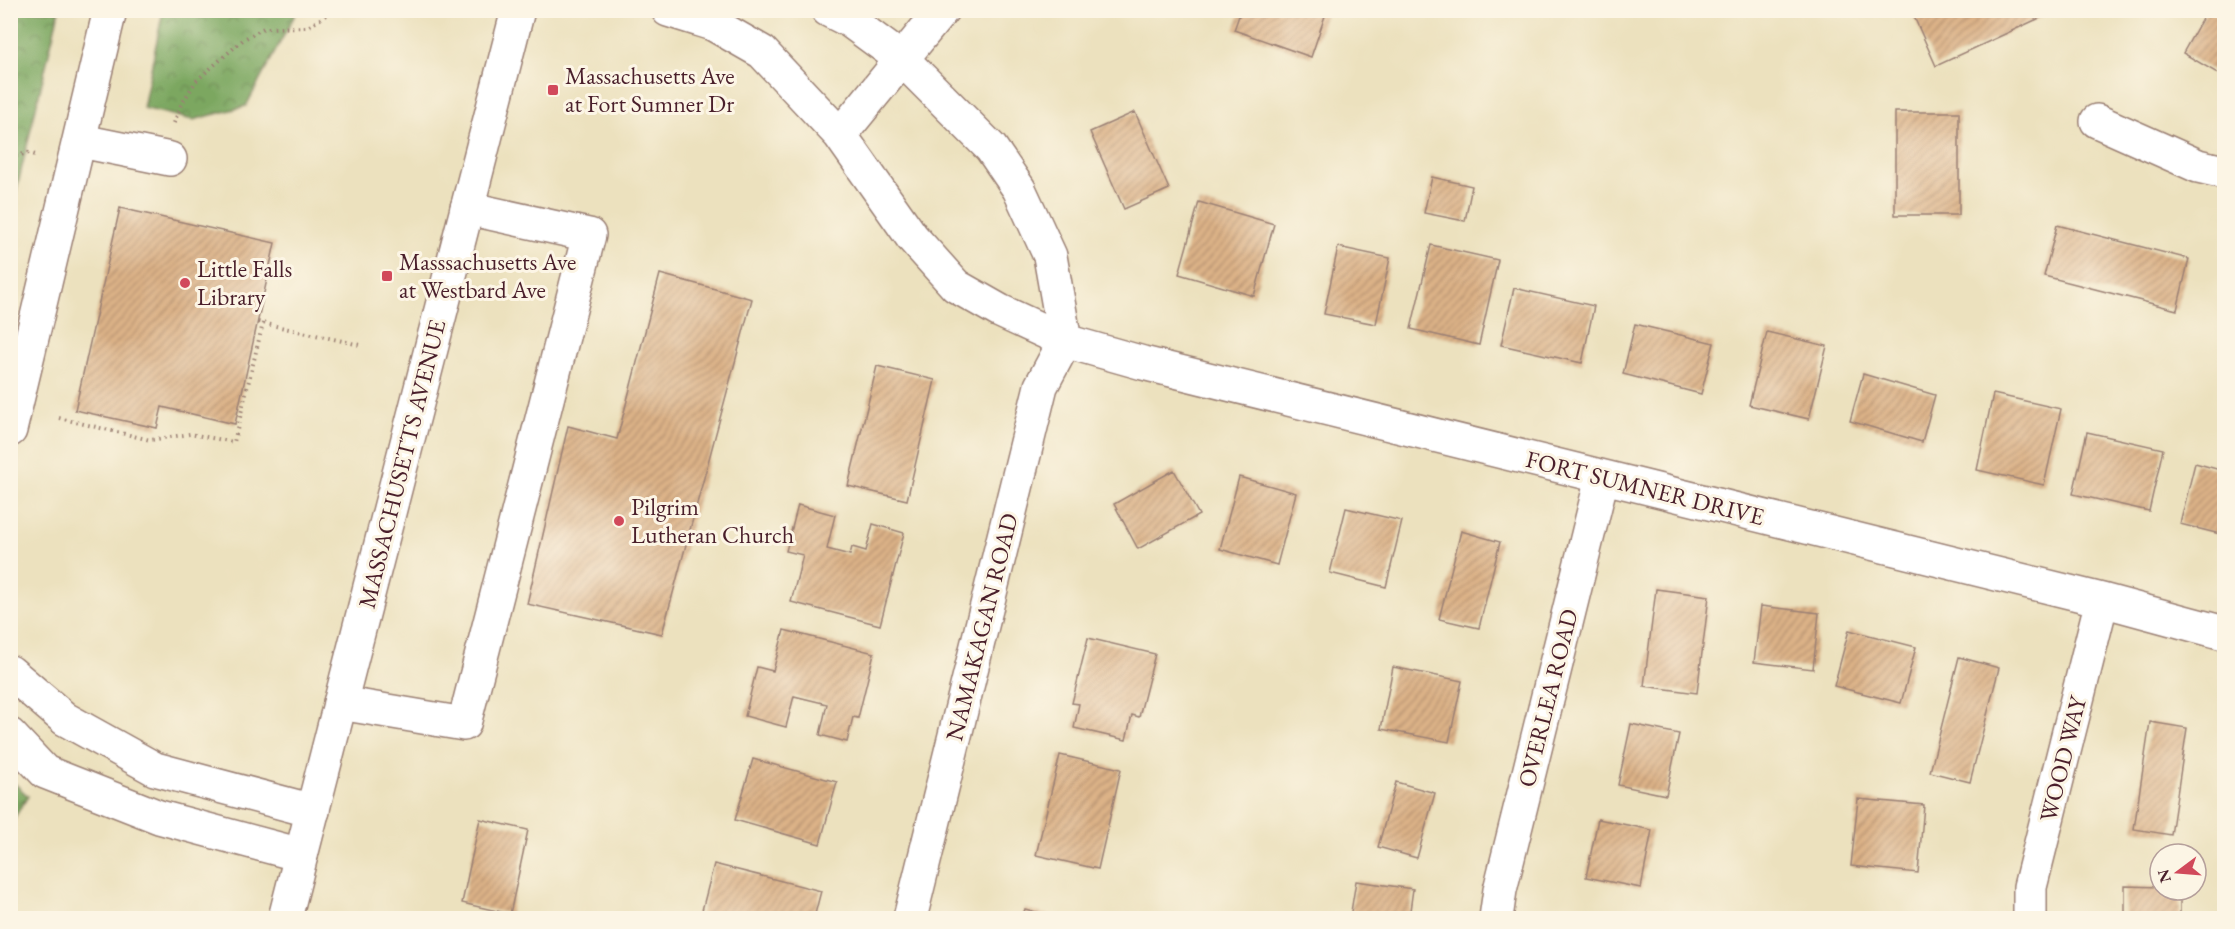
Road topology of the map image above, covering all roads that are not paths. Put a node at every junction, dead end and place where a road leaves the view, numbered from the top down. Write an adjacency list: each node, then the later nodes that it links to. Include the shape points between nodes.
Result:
1 (110, 10): 9 (street)
2 (518, 10): 12 (street, MASSACHUSETTS AVENUE)
3 (668, 10): 8 (street, FORT SUMNER DRIVE, via 712,24 762,52)
4 (828, 10): 6 (street, via 850,21)
5 (942, 10): 6 (street)
6 (903, 60): 8 (street); 13 (street, via 991,148 1019,189 1050,256)
7 (2097, 121): 11 (street, via 2198,166)
8 (840, 135): 13 (street, FORT SUMNER DRIVE, via 912,237 956,285 999,311)
9 (81, 141): 10 (street); 14 (street)
10 (165, 158)
11 (2224, 172)
12 (467, 208): 19 (street, MASSACHUSETTS AVENUE); 19 (street, via 589,235 464,724)
13 (1065, 341): 15 (street, FORT SUMNER DRIVE); 24 (street, NAMAKAGAN ROAD, via 1041,386)
14 (10, 430)
15 (1602, 478): 16 (street, FORT SUMNER DRIVE); 25 (street, OVERLEA ROAD)
16 (2102, 600): 17 (street, FORT SUMNER DRIVE); 26 (street, WOOD WAY, via 2030,887)
17 (2224, 633)
18 (10, 672): 21 (street, via 65,719 155,769)
19 (340, 703): 21 (street, MASSACHUSETTS AVENUE)
20 (10, 735): 22 (street, via 45,772 159,817)
21 (313, 811): 22 (street, MASSACHUSETTS AVENUE)
22 (301, 855): 23 (street, MASSACHUSETTS AVENUE)
23 (285, 918)
24 (910, 918)
25 (1496, 918)
26 (2030, 918)

